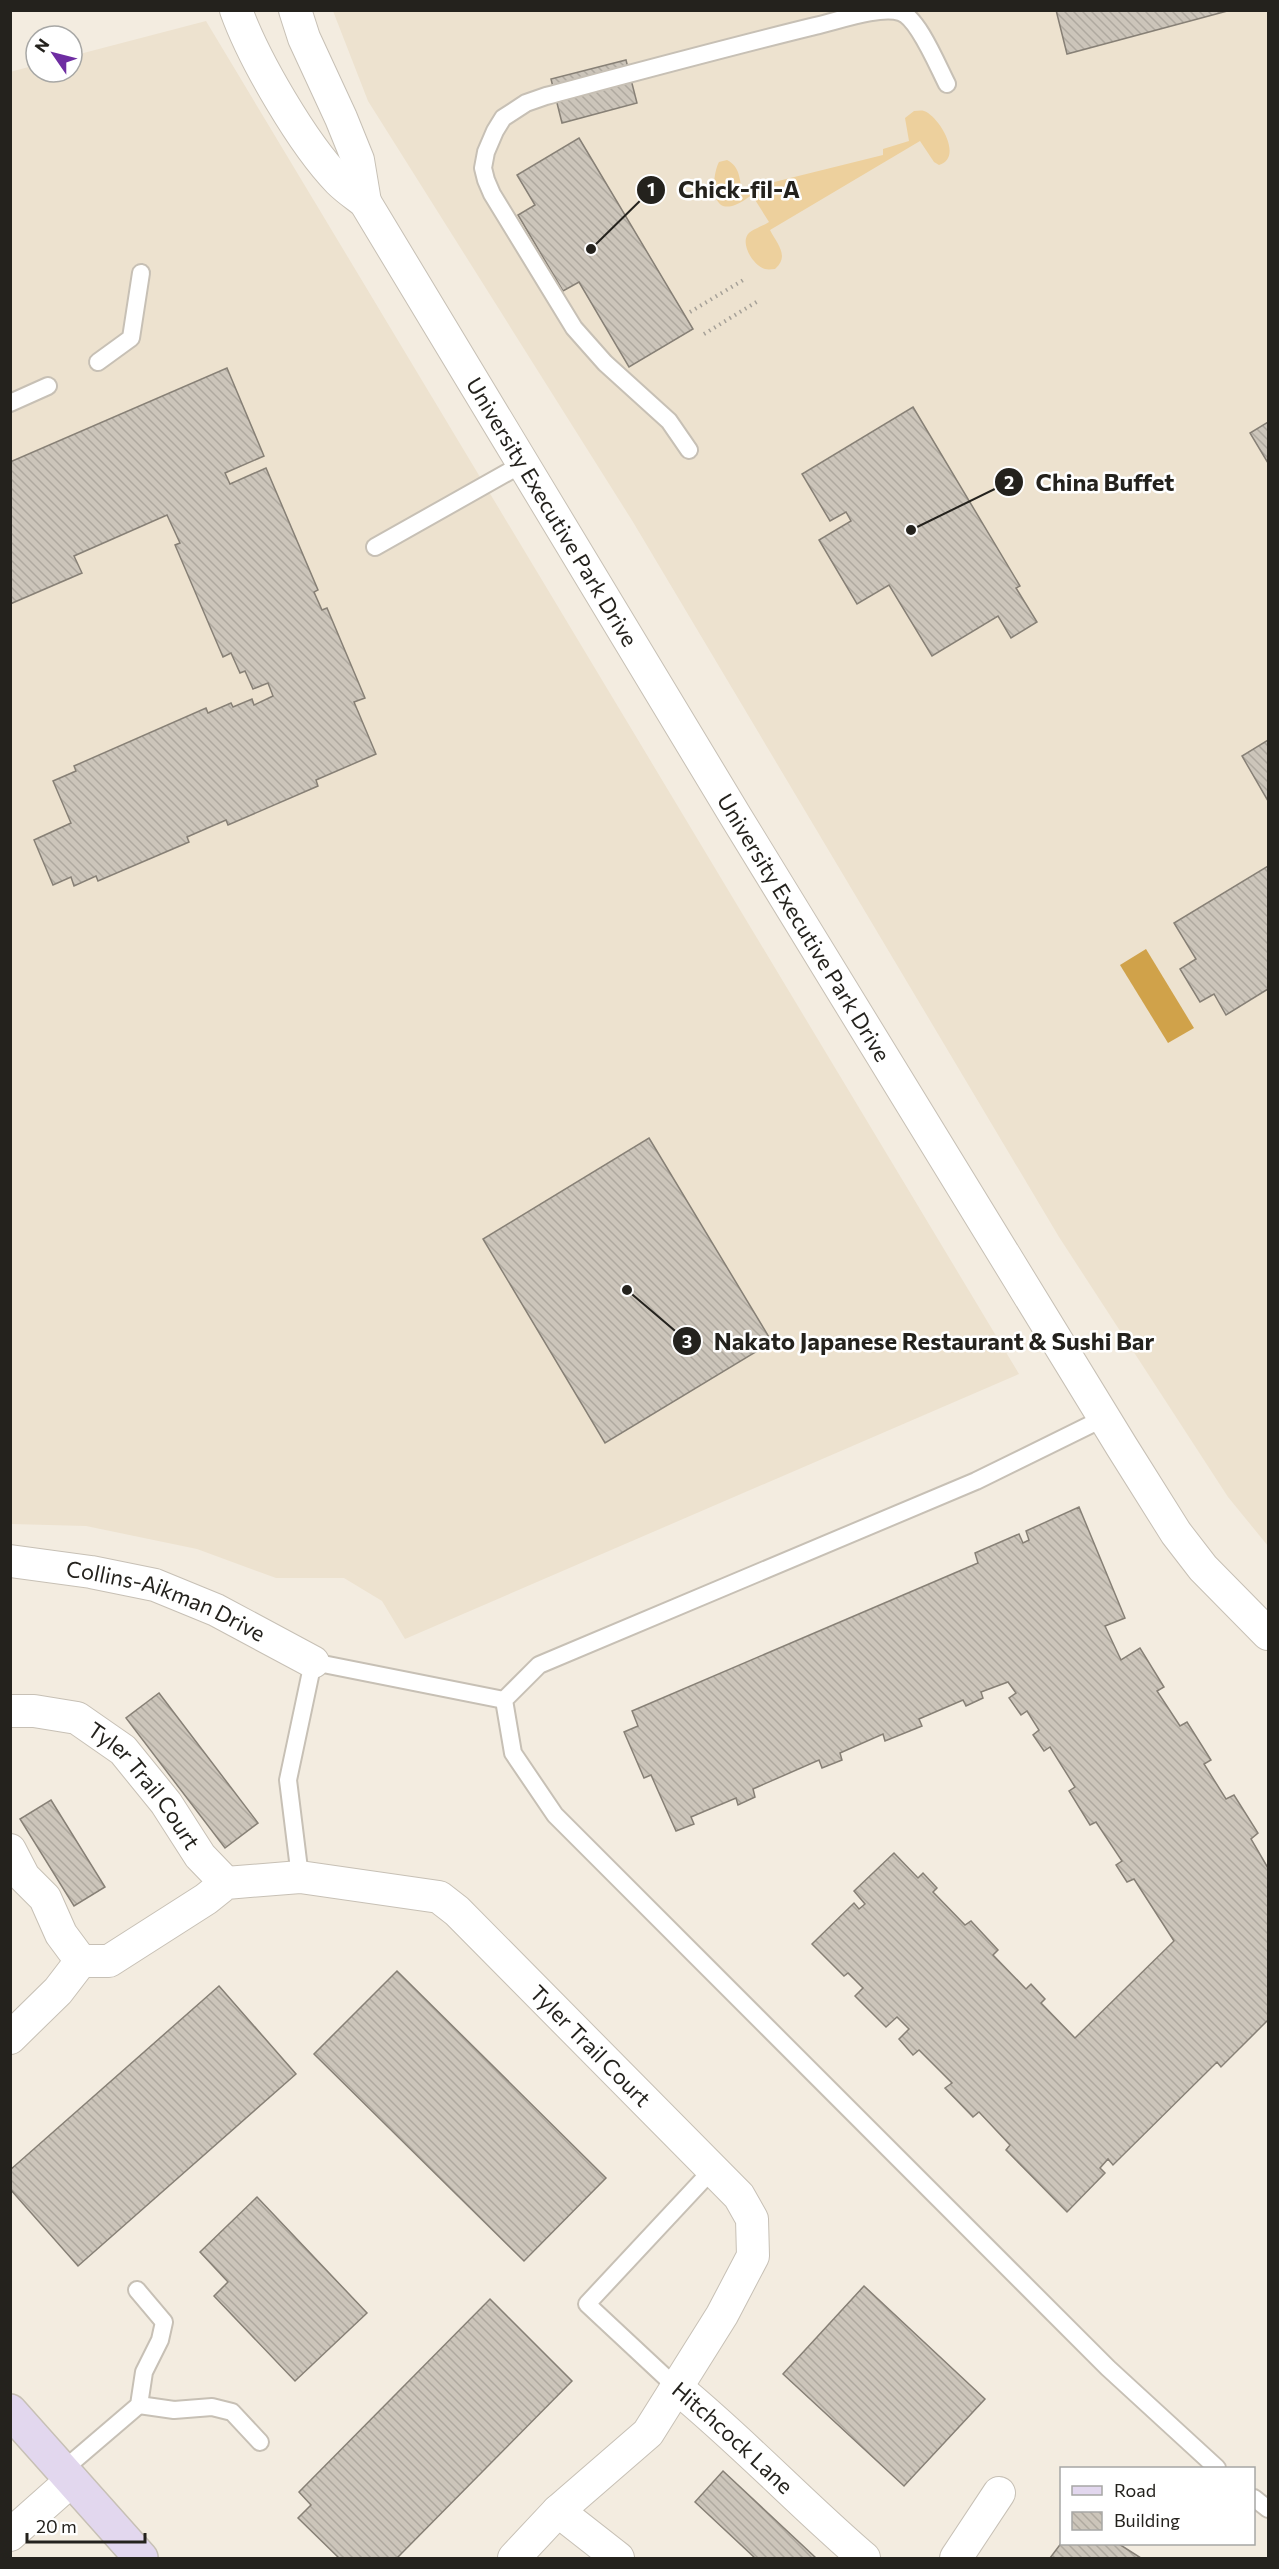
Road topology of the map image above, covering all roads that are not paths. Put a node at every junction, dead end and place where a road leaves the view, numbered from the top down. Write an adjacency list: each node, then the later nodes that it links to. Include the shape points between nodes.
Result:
1 (237, 10): 4 (street, University Executive Park Drive, via 250,43 312,148 341,183)
2 (295, 10): 4 (street, University Executive Park Drive, via 358,159)
3 (947, 84): 9 (lane, via 914,23 902,12 890,11 768,37 546,96 503,118 486,152 483,168 492,194 574,328 605,363 669,421)
4 (365, 202): 10 (street, University Executive Park Drive)
5 (141, 273): 6 (lane, via 131,338)
6 (98, 362)
7 (48, 386): 8 (lane)
8 (10, 403)
9 (689, 450)
10 (524, 463): 11 (lane); 12 (street, University Executive Park Drive)
11 (375, 547)
12 (1104, 1418): 14 (street, University Executive Park Drive, via 1176,1533 1203,1568); 16 (lane, via 976,1481 539,1665)
13 (10, 1561): 15 (street, Collins-Aikman Drive, via 155,1585 216,1610)
14 (1269, 1634)
15 (313, 1662): 16 (lane); 19 (lane, via 288,1780)
16 (504, 1700): 29 (lane, via 513,1752 555,1815 1100,2360)
17 (10, 1711): 20 (street, Tyler Trail Court, via 77,1718 123,1750 166,1803 200,1856)
18 (10, 1850): 21 (street, via 24,1878 45,1898 61,1934)
19 (300, 1877): 20 (street, Tyler Trail Court); 23 (street, Tyler Trail Court, via 439,1897)
20 (225, 1883): 21 (street, via 109,1961)
21 (81, 1961): 22 (street, via 58,1991)
22 (10, 2038)
23 (713, 2169): 25 (street, Tyler Trail Court, via 739,2196 752,2219 753,2256 722,2315); 25 (lane, via 587,2304)
24 (137, 2290): 26 (lane, via 164,2322 144,2372)
25 (676, 2387): 34 (street, Hitchcock Lane, via 648,2433); 39 (street, Hitchcock Lane, via 751,2451 815,2517)
26 (140, 2405): 28 (lane, via 174,2410 212,2407 232,2412); 30 (lane)
27 (10, 2411): 30 (street)
28 (260, 2442)
29 (1214, 2467)
30 (67, 2475): 35 (street); 36 (street)
31 (999, 2493): 40 (street)
32 (1255, 2499): 33 (lane)
33 (1269, 2509)
34 (558, 2511): 37 (street, Hitchcock Lane); 38 (street)
35 (10, 2535)
36 (141, 2559)
37 (514, 2559)
38 (618, 2559)
39 (864, 2559)
40 (956, 2559)

